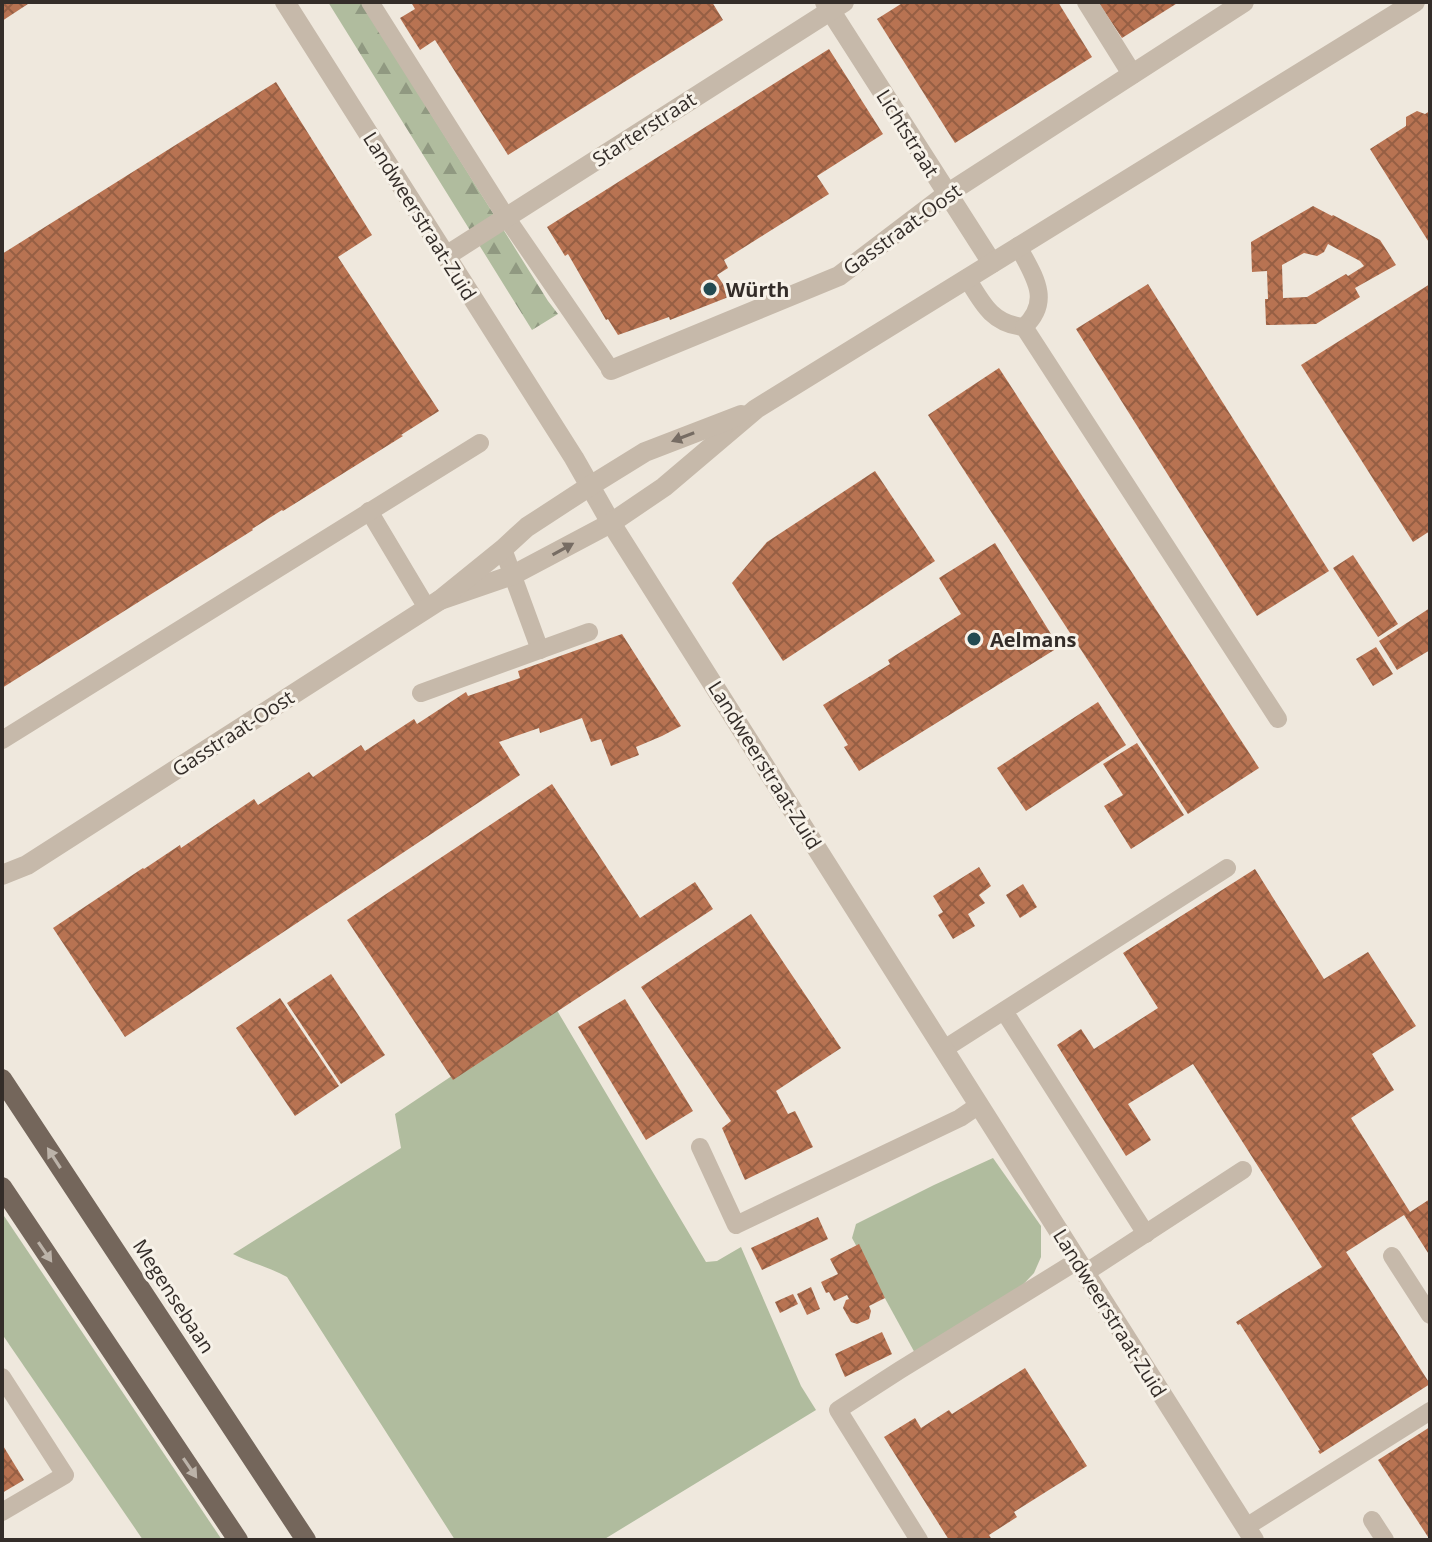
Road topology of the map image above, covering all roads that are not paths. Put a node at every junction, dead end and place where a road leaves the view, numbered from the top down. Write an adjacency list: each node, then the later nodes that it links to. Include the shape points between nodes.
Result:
1 (285, 2): 11 (street, Landweerstraat-Zuid)
2 (370, 2): 9 (lane)
3 (1087, 2): 7 (street)
4 (1244, 2): 7 (street, Gasstraat-Oost)
5 (1415, 2): 10 (street, Gasstraat-Oost)
6 (833, 5): 8 (street, Lichtstraat); 9 (street, Starterstraat)
7 (1132, 74): 8 (street, Gasstraat-Oost)
8 (947, 194): 12 (street, Lichtstraat); 15 (street, Gasstraat-Oost, via 839,276)
9 (506, 217): 11 (street, Starterstraat); 15 (lane)
10 (1018, 246): 12 (street, Gasstraat-Oost); 14 (lane, via 1040,305)
11 (446, 256): 18 (street, Landweerstraat-Zuid)
12 (992, 263): 13 (street, Gasstraat-Oost)
13 (967, 278): 14 (lane, via 996,318); 16 (street, Gasstraat-Oost)
14 (1024, 327): 27 (lane)
15 (611, 370)
16 (756, 409): 18 (street, Gasstraat-Oost, one-way to 18, via 645,452); 20 (street, Gasstraat-Oost, via 664,487)
17 (480, 443): 19 (lane)
18 (590, 486): 20 (street, Landweerstraat-Zuid); 21 (street, Gasstraat-Oost)
19 (369, 511): 23 (lane); 28 (lane)
20 (611, 523): 22 (street, Gasstraat-Oost, one-way to 20); 34 (street, Landweerstraat-Zuid)
21 (503, 549): 22 (lane); 23 (street, Gasstraat-Oost)
22 (513, 575): 23 (street, Gasstraat-Oost); 25 (lane)
23 (434, 604): 29 (street, Gasstraat-Oost)
24 (589, 632): 25 (lane)
25 (540, 650): 26 (lane)
26 (421, 693)
27 (1278, 719)
28 (2, 740)
29 (27, 865): 31 (street, Gasstraat-Oost); 32 (street, Gasstraat-Oost)
30 (1227, 868): 33 (lane)
31 (2, 875)
32 (2, 890)
33 (1004, 1011): 34 (lane); 40 (lane)
34 (944, 1049): 36 (street, Landweerstraat-Zuid)
35 (2, 1079): 50 (main road, Megensebaan, one-way to 35)
36 (979, 1105): 37 (lane, via 736,1225); 42 (street, Landweerstraat-Zuid)
37 (700, 1147)
38 (1243, 1170): 40 (lane)
39 (2, 1187): 49 (main road, one-way to 49)
40 (1146, 1234): 42 (lane)
41 (1392, 1256): 43 (lane)
42 (1081, 1267): 48 (street, Landweerstraat-Zuid); 51 (lane, via 838,1410)
43 (1430, 1315)
44 (2, 1377): 46 (lane, via 65,1475)
45 (1430, 1411): 48 (lane, Landweerstraat-Zuid)
46 (2, 1512)
47 (1372, 1520): 52 (lane)
48 (1250, 1534)
49 (238, 1540)
50 (306, 1540)
51 (919, 1540)
52 (1385, 1540)

